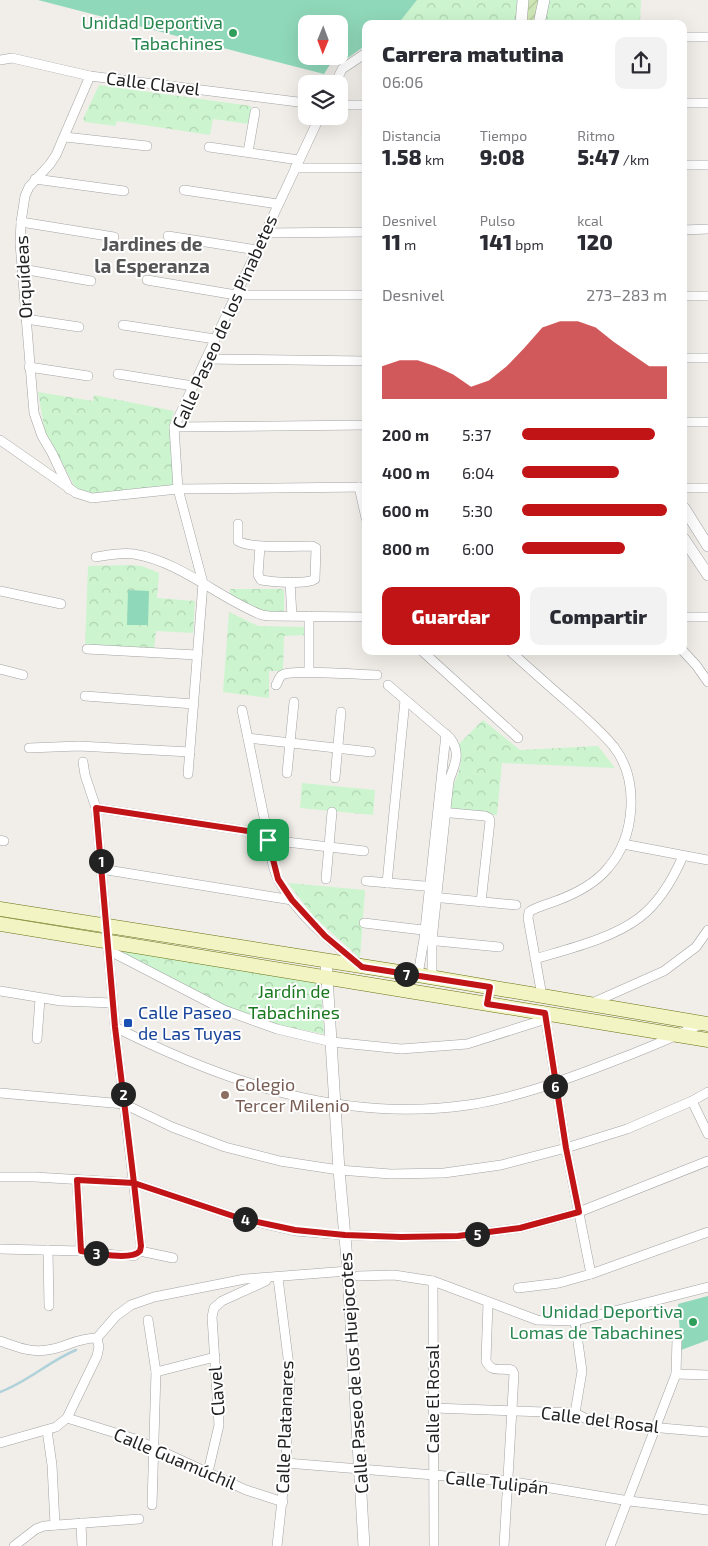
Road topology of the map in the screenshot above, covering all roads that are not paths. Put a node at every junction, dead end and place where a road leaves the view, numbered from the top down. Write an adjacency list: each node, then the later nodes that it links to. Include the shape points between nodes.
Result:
1 (523, 0): 3 (street)
2 (544, 0): 4 (street)
3 (521, 20)
4 (540, 20)
5 (708, 37): 6 (street)
6 (687, 38)
7 (362, 56): 9 (street, via 342,69)
8 (0, 59): 10 (street, Calle Clavel, via 12,58)
9 (339, 75)
10 (90, 76): 11 (street, Calle Clavel); 18 (street, Orquídeas)
11 (298, 102)
12 (687, 103): 13 (street)
13 (708, 103)
14 (348, 105): 15 (street)
15 (362, 105)
16 (255, 112): 21 (street)
17 (316, 125): 22 (street, Calle Paseo de los Pinabetes)
18 (65, 137): 19 (street); 26 (street, Orquídeas, via 50,164)
19 (147, 146)
20 (209, 147): 21 (street)
21 (248, 152): 22 (street)
22 (297, 164): 25 (street); 29 (street, Calle Paseo de los Pinabetes)
23 (687, 165): 24 (street)
24 (708, 165)
25 (362, 168)
26 (35, 178): 28 (street); 30 (street, Orquídeas, via 25,196)
27 (184, 190): 29 (street)
28 (124, 191)
29 (278, 204): 34 (street, Calle Paseo de los Pinabetes)
30 (21, 222): 36 (street); 38 (street, Orquídeas)
31 (708, 229): 32 (street)
32 (687, 230)
33 (362, 232): 34 (street)
34 (265, 233): 37 (street, Calle Paseo de los Pinabetes)
35 (168, 236): 37 (street)
36 (114, 237)
37 (257, 250): 41 (street, Calle Paseo de los Pinabetes)
38 (22, 269): 40 (street); 45 (street, Orquídeas)
39 (146, 280): 41 (street)
40 (91, 281)
41 (236, 295): 42 (street); 48 (street, Calle Paseo de los Pinabetes)
42 (362, 295)
43 (687, 296): 44 (street)
44 (708, 296)
45 (26, 320): 47 (street); 53 (street, Orquídeas)
46 (123, 325): 48 (street)
47 (79, 327)
48 (215, 339): 51 (street, Calle Paseo de los Pinabetes)
49 (687, 358): 50 (street)
50 (708, 358)
51 (206, 359): 52 (street); 56 (street, Calle Paseo de los Pinabetes)
52 (362, 360)
53 (29, 366): 55 (street); 65 (street, Orquídeas, via 38,428)
54 (118, 374): 56 (street)
55 (88, 376)
56 (193, 386): 60 (street, Calle Paseo de los Pinabetes)
57 (687, 422): 58 (street)
58 (708, 422)
59 (362, 425): 60 (street)
60 (174, 427): 66 (street, Calle Paseo de los Pinabetes)
61 (0, 440): 65 (street)
62 (362, 487): 66 (street)
63 (687, 488): 64 (street)
64 (708, 488)
65 (69, 489): 66 (street, via 84,497 100,498)
66 (178, 489): 75 (street, Calle Paseo de los Pinabetes)
67 (687, 522): 70 (street)
68 (238, 524): 69 (street, via 239,543)
69 (260, 546): 74 (street, via 260,578); 74 (street, via 316,548 315,579)
70 (708, 546)
71 (688, 553): 73 (street)
72 (96, 557): 75 (street, via 132,554 151,558)
73 (708, 575)
74 (290, 582): 78 (street)
75 (203, 583): 78 (street, via 262,615); 84 (street, Calle Paseo de los Pinabetes)
76 (0, 591): 77 (street)
77 (61, 604)
78 (292, 616): 79 (street)
79 (309, 616): 80 (street); 89 (street)
80 (362, 616)
81 (687, 617): 82 (street)
82 (708, 617)
83 (87, 649): 84 (street)
84 (197, 655): 98 (street, Calle Paseo de los Pinabetes)
85 (426, 655): 103 (street)
86 (515, 655): 117 (street, via 615,748 625,770 631,797 630,820)
87 (687, 655): 92 (street)
88 (0, 669): 90 (street)
89 (308, 672): 91 (street); 93 (street, via 283,675)
90 (23, 675)
91 (377, 675)
92 (708, 682)
93 (276, 685)
94 (388, 685): 96 (street)
95 (85, 696): 98 (street)
96 (405, 700): 101 (street); 125 (street)
97 (294, 702): 104 (street)
98 (194, 704): 107 (street, Calle Paseo de los Pinabetes)
99 (242, 710): 102 (street)
100 (341, 712): 106 (street)
101 (446, 734): 115 (street); 115 (street, via 457,756)
102 (248, 738): 104 (street); 116 (street)
103 (518, 738)
104 (290, 743): 106 (street); 110 (street)
105 (28, 748): 107 (street, via 78,746)
106 (338, 748): 108 (street); 112 (street)
107 (190, 752): 111 (street, Calle Paseo de los Pinabetes)
108 (371, 752)
109 (83, 762): 113 (street)
110 (288, 773)
111 (188, 774)
112 (335, 778)
113 (96, 808): 116 (street); 122 (street)
114 (332, 812): 118 (street)
115 (442, 812): 126 (street); 129 (street, via 489,818)
116 (268, 837): 118 (street); 128 (street, via 278,879)
117 (623, 844): 120 (street); 139 (street, via 608,869 585,888 529,912)
118 (329, 847): 119 (street); 123 (street)
119 (364, 851)
120 (683, 856): 121 (street); 139 (street, via 674,878 639,918 616,931)
121 (708, 860)
122 (101, 869): 128 (street); 134 (street)
123 (326, 879)
124 (366, 881): 125 (street)
125 (387, 883): 126 (street)
126 (434, 887): 127 (street)
127 (433, 897): 129 (street); 136 (street)
128 (292, 900): 141 (street, via 325,936)
129 (481, 902): 130 (street)
130 (516, 905)
131 (0, 909): 134 (main road)
132 (364, 923): 136 (street)
133 (0, 924): 137 (main road)
134 (107, 926): 137 (street); 140 (main road)
135 (708, 930): 150 (street, via 696,947 664,971)
136 (429, 935): 138 (street); 142 (street)
137 (108, 946): 143 (main road); 148 (street); 157 (street, via 224,1010 277,1029)
138 (499, 947)
139 (535, 959): 146 (street)
140 (326, 961): 141 (main road); 143 (street, Calle Paseo de los Huejocotes)
141 (362, 967): 142 (main road)
142 (425, 973): 144 (main road)
143 (327, 978): 149 (main road); 157 (street, Calle Paseo de los Huejocotes)
144 (490, 987): 146 (main road); 149 (main road)
145 (0, 990): 147 (street)
146 (542, 996): 150 (main road)
147 (40, 999): 148 (street); 155 (street)
148 (113, 1003): 153 (street)
149 (487, 1004): 151 (main road)
150 (588, 1005): 152 (main road)
151 (545, 1016): 154 (main road); 157 (street, via 467,1044 401,1049); 158 (street)
152 (706, 1022): 154 (street)
153 (115, 1027): 162 (street); 163 (street, via 200,1067 244,1083)
154 (677, 1035): 156 (main road); 158 (street)
155 (37, 1040)
156 (708, 1040)
157 (332, 1042): 163 (street, Calle Paseo de los Huejocotes)
158 (555, 1082): 163 (street, via 469,1105 380,1109); 165 (street)
159 (708, 1092): 161 (street)
160 (0, 1093): 162 (street)
161 (692, 1101): 164 (street); 165 (street, via 627,1129)
162 (124, 1104): 167 (street, via 225,1147 280,1161); 170 (street)
163 (336, 1104): 167 (street, Calle Paseo de los Huejocotes)
164 (708, 1134)
165 (566, 1148): 167 (street, via 501,1165 444,1173 391,1174); 171 (street)
166 (708, 1161): 171 (street)
167 (339, 1170): 173 (street, Calle Paseo de los Huejocotes)
168 (0, 1177): 169 (street)
169 (77, 1180): 170 (street); 176 (street)
170 (134, 1183): 173 (street, via 239,1218 295,1230); 177 (street)
171 (579, 1212): 173 (street, via 520,1228 458,1236); 180 (street)
172 (708, 1232): 180 (street)
173 (345, 1235): 179 (street, Calle Paseo de los Huejocotes)
174 (0, 1249): 175 (street)
175 (48, 1250): 176 (street); 186 (street)
176 (81, 1251): 177 (street, via 134,1256)
177 (140, 1251): 178 (street)
178 (174, 1258)
179 (353, 1274): 181 (street); 182 (street, via 394,1275); 206 (street, Calle Paseo de los Huejocotes)
180 (591, 1274): 184 (street, via 559,1283)
181 (275, 1278): 189 (street, via 245,1279 154,1297 131,1305 116,1316); 192 (street, Clavel, via 222,1301 214,1308); 205 (street, Calle Platanares, via 290,1374)
182 (433, 1282): 185 (street); 196 (street, Calle El Rosal)
183 (708, 1287): 188 (street)
184 (518, 1288)
185 (488, 1302): 188 (street, via 538,1320); 197 (street, via 486,1360 492,1369 512,1370)
186 (49, 1306)
187 (148, 1320): 193 (street)
188 (575, 1321): 198 (street, via 582,1371)
189 (97, 1338): 191 (street, via 80,1339 38,1351); 199 (street, via 97,1356)
190 (677, 1340): 194 (street)
191 (0, 1341)
192 (215, 1358): 193 (street); 207 (street, Clavel, via 219,1425)
193 (156, 1372): 204 (street)
194 (676, 1374): 195 (street); 200 (street)
195 (708, 1375)
196 (433, 1408): 197 (street, Calle del Rosal); 208 (street, Calle El Rosal)
197 (511, 1410): 198 (street, Calle del Rosal); 209 (street)
198 (574, 1413): 200 (street, Calle del Rosal, via 592,1422)
199 (66, 1418): 201 (street); 204 (street, Calle Guamúchil)
200 (655, 1428): 202 (street, Calle del Rosal); 210 (street)
201 (47, 1430): 203 (street); 216 (street)
202 (708, 1432)
203 (0, 1443)
204 (154, 1448): 207 (street, Calle Guamúchil); 212 (street)
205 (286, 1464): 206 (street, Calle Tulipán); 211 (street, Calle Platanares)
206 (360, 1469): 208 (street, Calle Tulipán); 220 (street, Calle Paseo de los Huejocotes)
207 (208, 1472): 211 (street, Calle Guamúchil, via 263,1497)
208 (434, 1476): 209 (street, Calle Tulipán); 221 (street, Calle El Rosal)
209 (508, 1481): 210 (street, Calle Tulipán); 222 (street)
210 (629, 1501): 213 (street, Calle Tulipán); 223 (street)
211 (283, 1502): 219 (street, Calle Platanares)
212 (152, 1505)
213 (708, 1510)
214 (139, 1519): 215 (street)
215 (81, 1523): 216 (street); 218 (street)
216 (55, 1525): 217 (street, via 36,1529)
217 (14, 1546)
218 (82, 1546)
219 (277, 1546)
220 (364, 1546)
221 (434, 1546)
222 (504, 1546)
223 (610, 1546)

